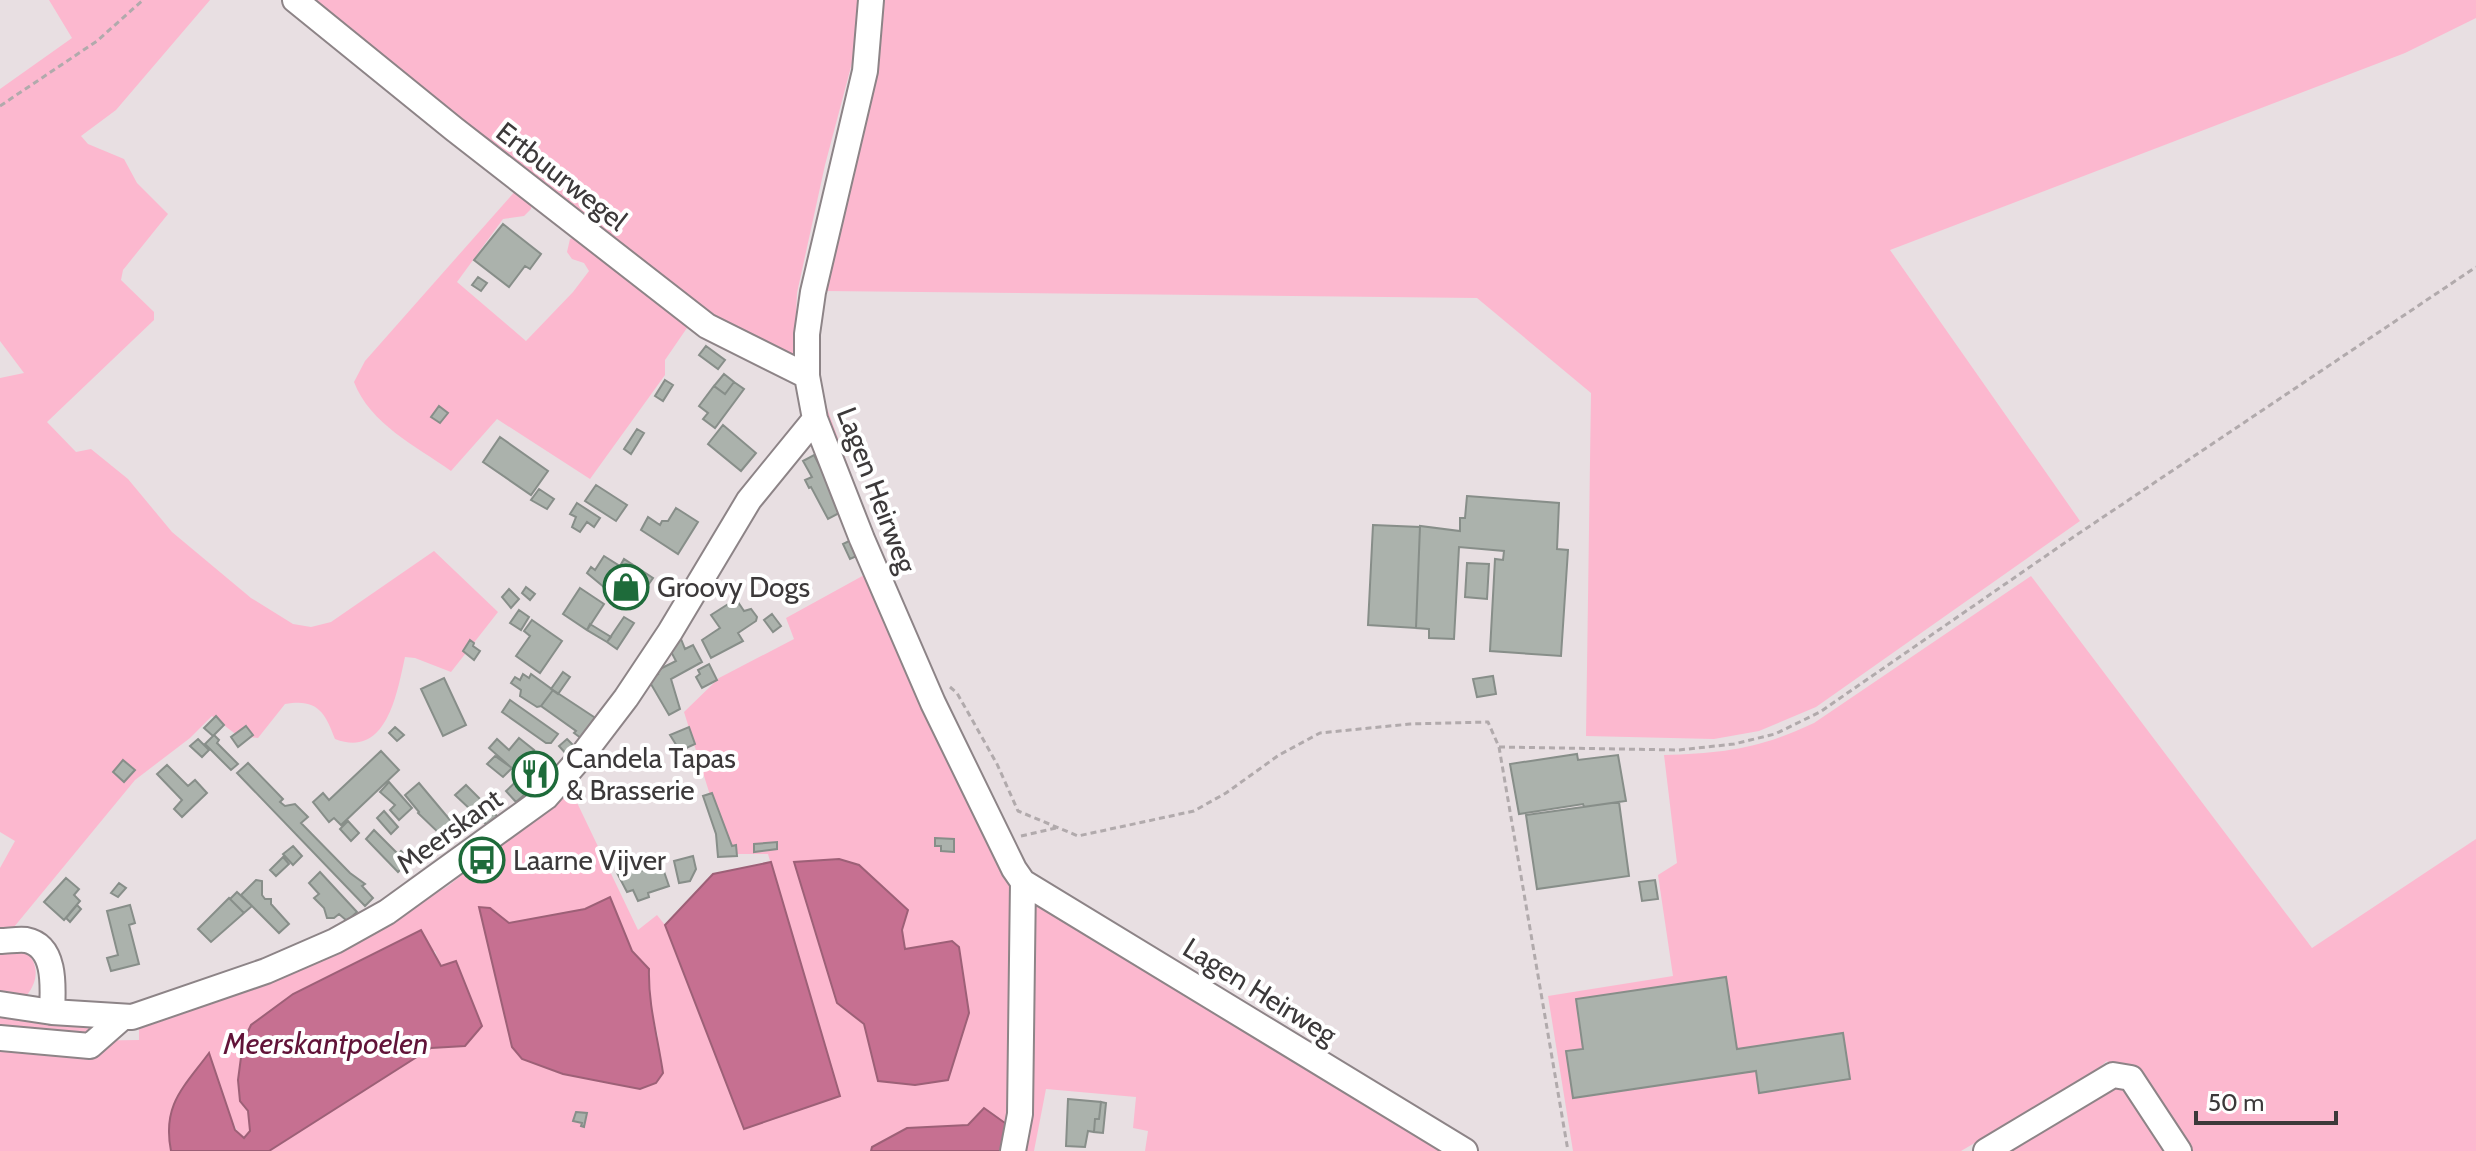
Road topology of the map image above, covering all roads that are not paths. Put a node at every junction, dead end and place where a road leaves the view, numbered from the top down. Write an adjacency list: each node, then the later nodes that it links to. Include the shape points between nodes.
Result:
1 (295, 0): 3 (street, Ertbuurwegel, via 707,326)
2 (871, 0): 3 (street, Lagen Heirweg, via 865,71 813,292)
3 (807, 376): 4 (street, Lagen Heirweg)
4 (815, 419): 5 (street, Lagen Heirweg, via 933,703); 9 (street, Meerskant, via 749,500 626,698 546,797 387,912 335,941 169,1006)
5 (1023, 882): 11 (street, Lagen Heirweg, via 1020,1114); 12 (street, Lagen Heirweg)
6 (0, 941): 8 (street, via 26,940 42,951 54,977)
7 (0, 1004): 8 (street, Meerskant)
8 (52, 1012): 9 (street, Meerskant)
9 (123, 1017): 10 (street, via 90,1046)
10 (0, 1038)
11 (1013, 1151)
12 (1465, 1151)
13 (1986, 1151): 14 (street, via 2113,1075 2131,1078)
14 (2179, 1151)

